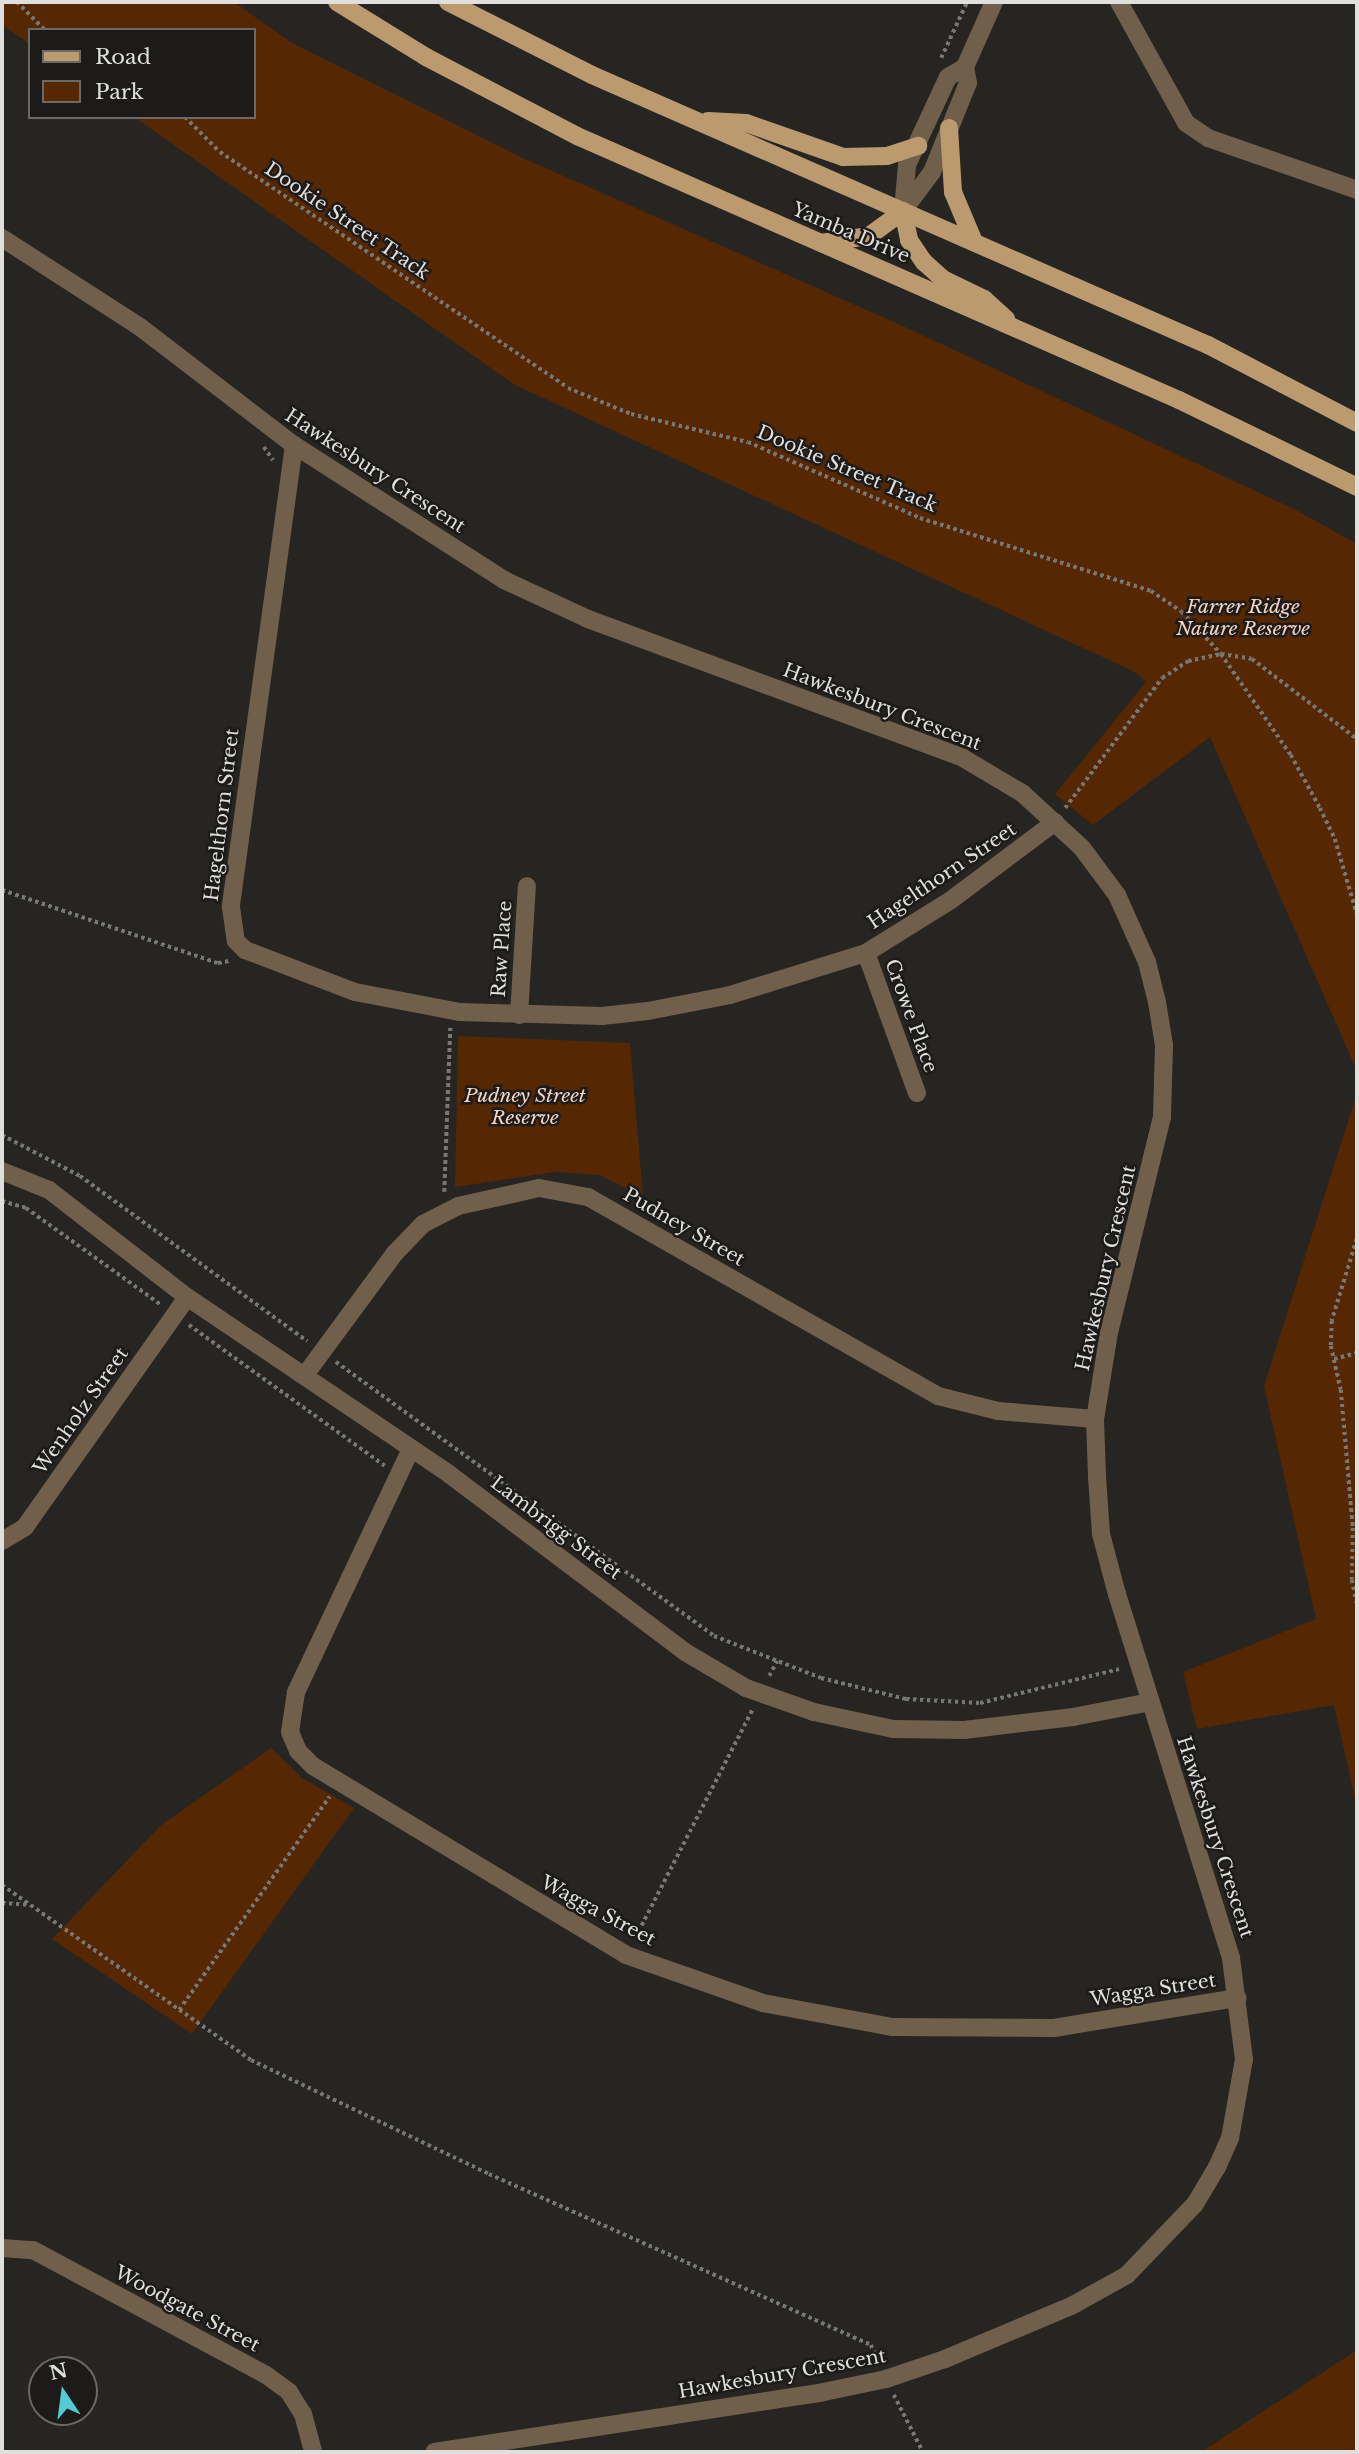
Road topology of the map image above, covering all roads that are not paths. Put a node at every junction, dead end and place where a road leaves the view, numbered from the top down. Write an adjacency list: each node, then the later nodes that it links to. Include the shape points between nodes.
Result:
1 (337, 2): 13 (main road, Yamba Drive, via 426,57 577,136)
2 (448, 2): 6 (main road, Yamba Drive, via 548,55)
3 (994, 2): 5 (street)
4 (1119, 2): 9 (street, via 1186,123 1208,138)
5 (965, 67): 7 (street, via 968,83); 8 (street, via 948,77)
6 (694, 120): 8 (main road, via 746,123 843,157 887,156); 10 (main road, Yamba Drive)
7 (949, 128): 10 (street, via 932,173); 12 (main road, via 953,192)
8 (918, 146): 10 (street, via 902,188)
9 (1357, 190)
10 (903, 211): 12 (main road, Yamba Drive); 13 (main road, via 869,236); 14 (main road, via 909,240 924,262 943,279 984,299)
11 (2, 238): 16 (street, Hawkesbury Crescent, via 140,327)
12 (974, 242): 15 (main road, Yamba Drive, via 1208,345)
13 (819, 243): 14 (main road, Yamba Drive)
14 (1017, 329): 17 (main road, Yamba Drive, via 1280,447)
15 (1357, 423)
16 (294, 445): 18 (street, Hawkesbury Crescent, via 543,601 963,758 1022,793); 21 (street, Hagelthorn Street, via 232,926 245,950 355,992 451,1011)
17 (1357, 487)
18 (1055, 822): 20 (street, Hagelthorn Street, via 951,900); 26 (street, Hawkesbury Crescent, via 1082,848 1117,895 1147,962 1164,1045 1162,1117 1110,1332)
19 (527, 886): 21 (street, Raw Place)
20 (866, 953): 21 (street, Hagelthorn Street, via 730,995 648,1011); 22 (street, Crowe Place)
21 (519, 1015)
22 (916, 1093)
23 (2, 1171): 24 (street, Lambrigg Street, via 49,1190)
24 (187, 1297): 25 (street, Lambrigg Street); 28 (street, Wenholz Street, via 25,1527)
25 (305, 1375): 26 (street, Pudney Street, via 315,1347 423,1224 443,1211 539,1188 589,1197 939,1396 998,1411); 27 (street, Lambrigg Street)
26 (1095, 1419): 29 (street, Hawkesbury Crescent, via 1101,1534)
27 (410, 1451): 29 (street, Lambrigg Street, via 449,1474 685,1652 760,1692 814,1712 893,1728 964,1730); 30 (street, Wagga Street, via 290,1712 290,1732 298,1751 339,1782 626,1955 762,2003 892,2027 1054,2028)
28 (2, 1541)
29 (1150, 1702): 30 (street, Hawkesbury Crescent, via 1216,1903)
30 (1238, 1998): 33 (street, Hawkesbury Crescent, via 1244,2059 1230,2138 1195,2204 1127,2275 1010,2333 886,2379)
31 (2, 2248): 32 (street, Woodgate Street, via 33,2250 266,2375 289,2392 303,2414)
32 (313, 2452)
33 (435, 2452)

